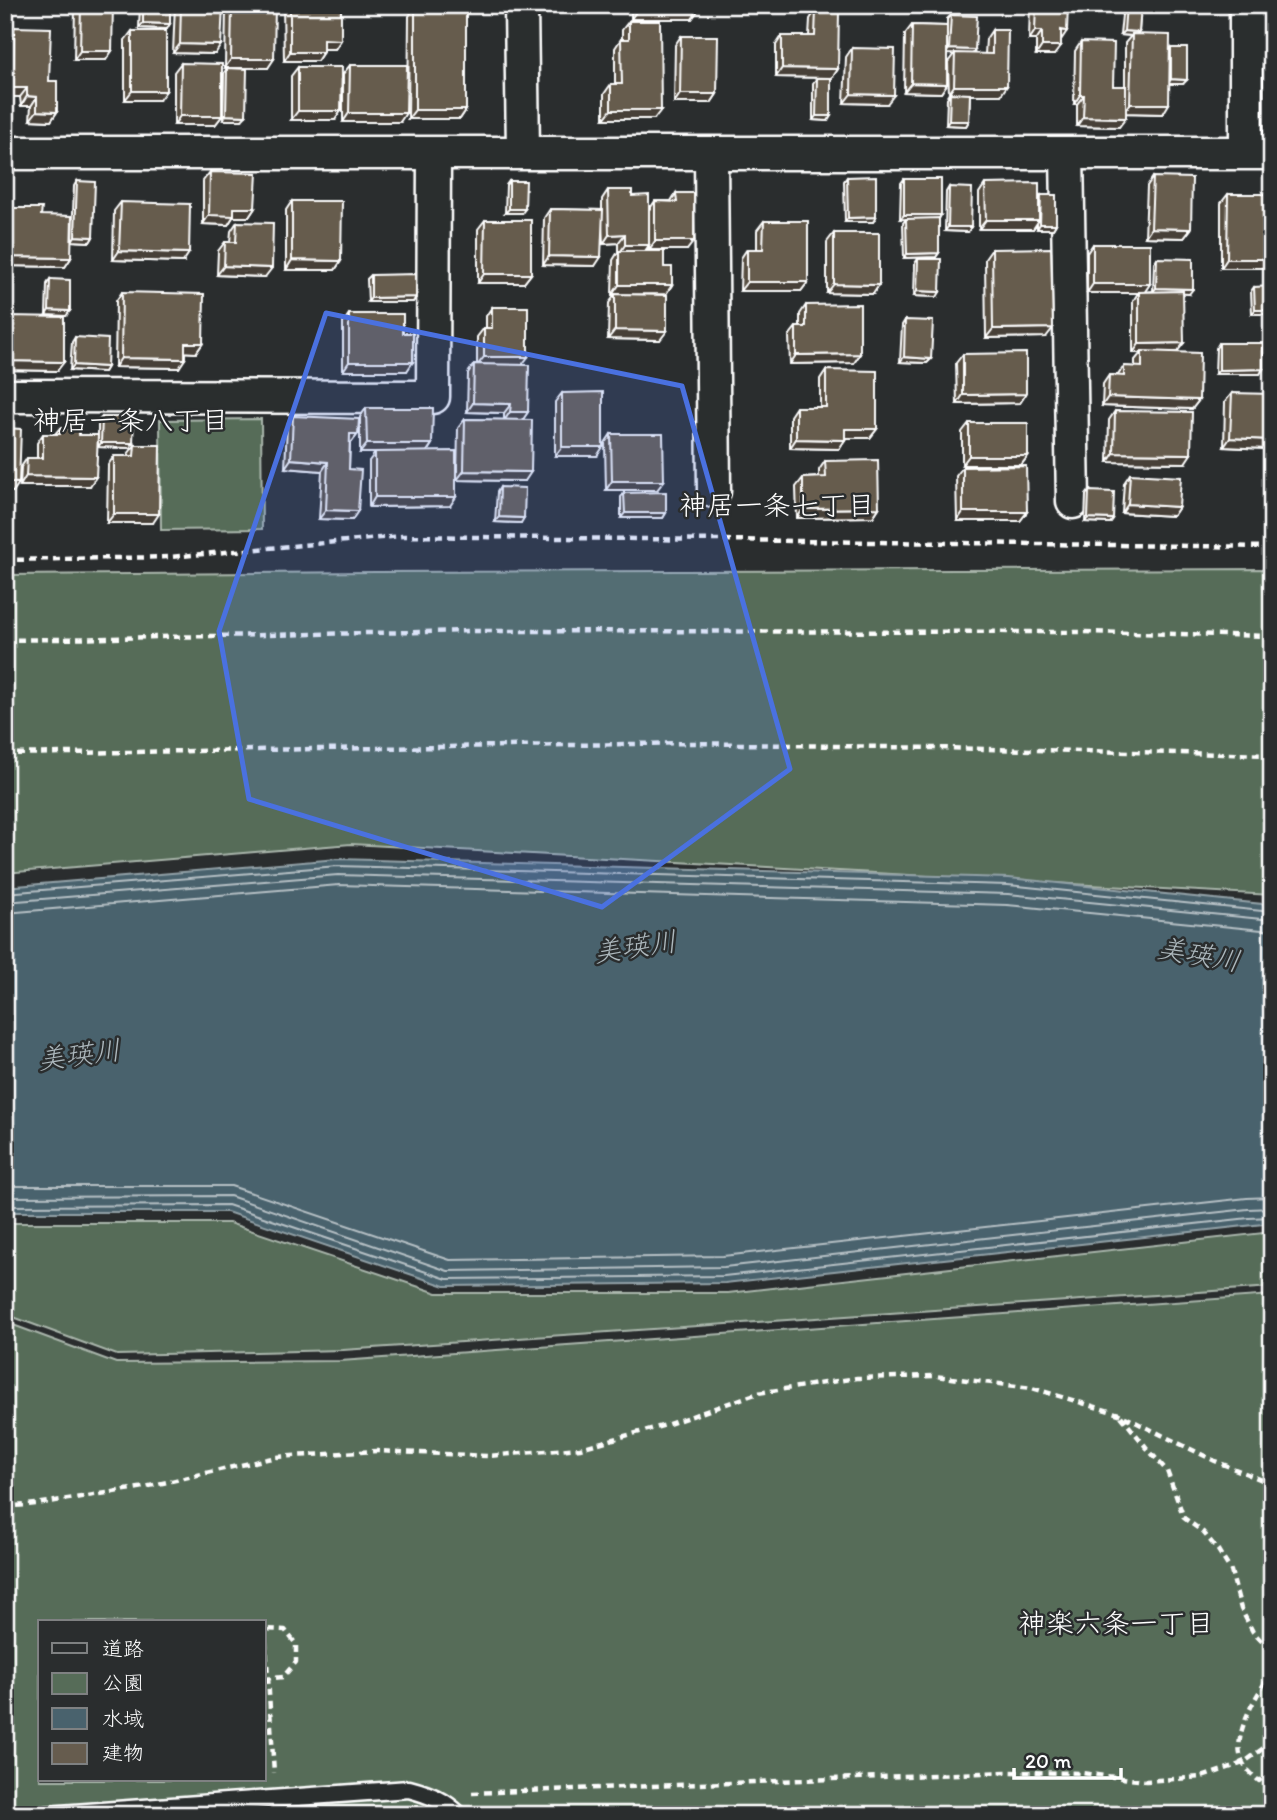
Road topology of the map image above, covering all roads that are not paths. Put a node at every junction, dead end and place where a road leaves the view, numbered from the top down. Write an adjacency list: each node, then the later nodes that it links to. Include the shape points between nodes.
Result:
1 (521, 5): 3 (street)
2 (1246, 5): 7 (street)
3 (523, 152): 5 (street); 8 (street)
4 (5, 153): 5 (street)
5 (434, 153): 9 (street, via 433,397)
6 (1066, 153): 7 (street); 8 (street); 11 (street)
7 (1259, 153)
8 (711, 154): 10 (street)
9 (5, 396)
10 (714, 491)
11 (1073, 502)
12 (46, 1815): 13 (lane, via 408,1789 449,1805)
13 (458, 1815)

